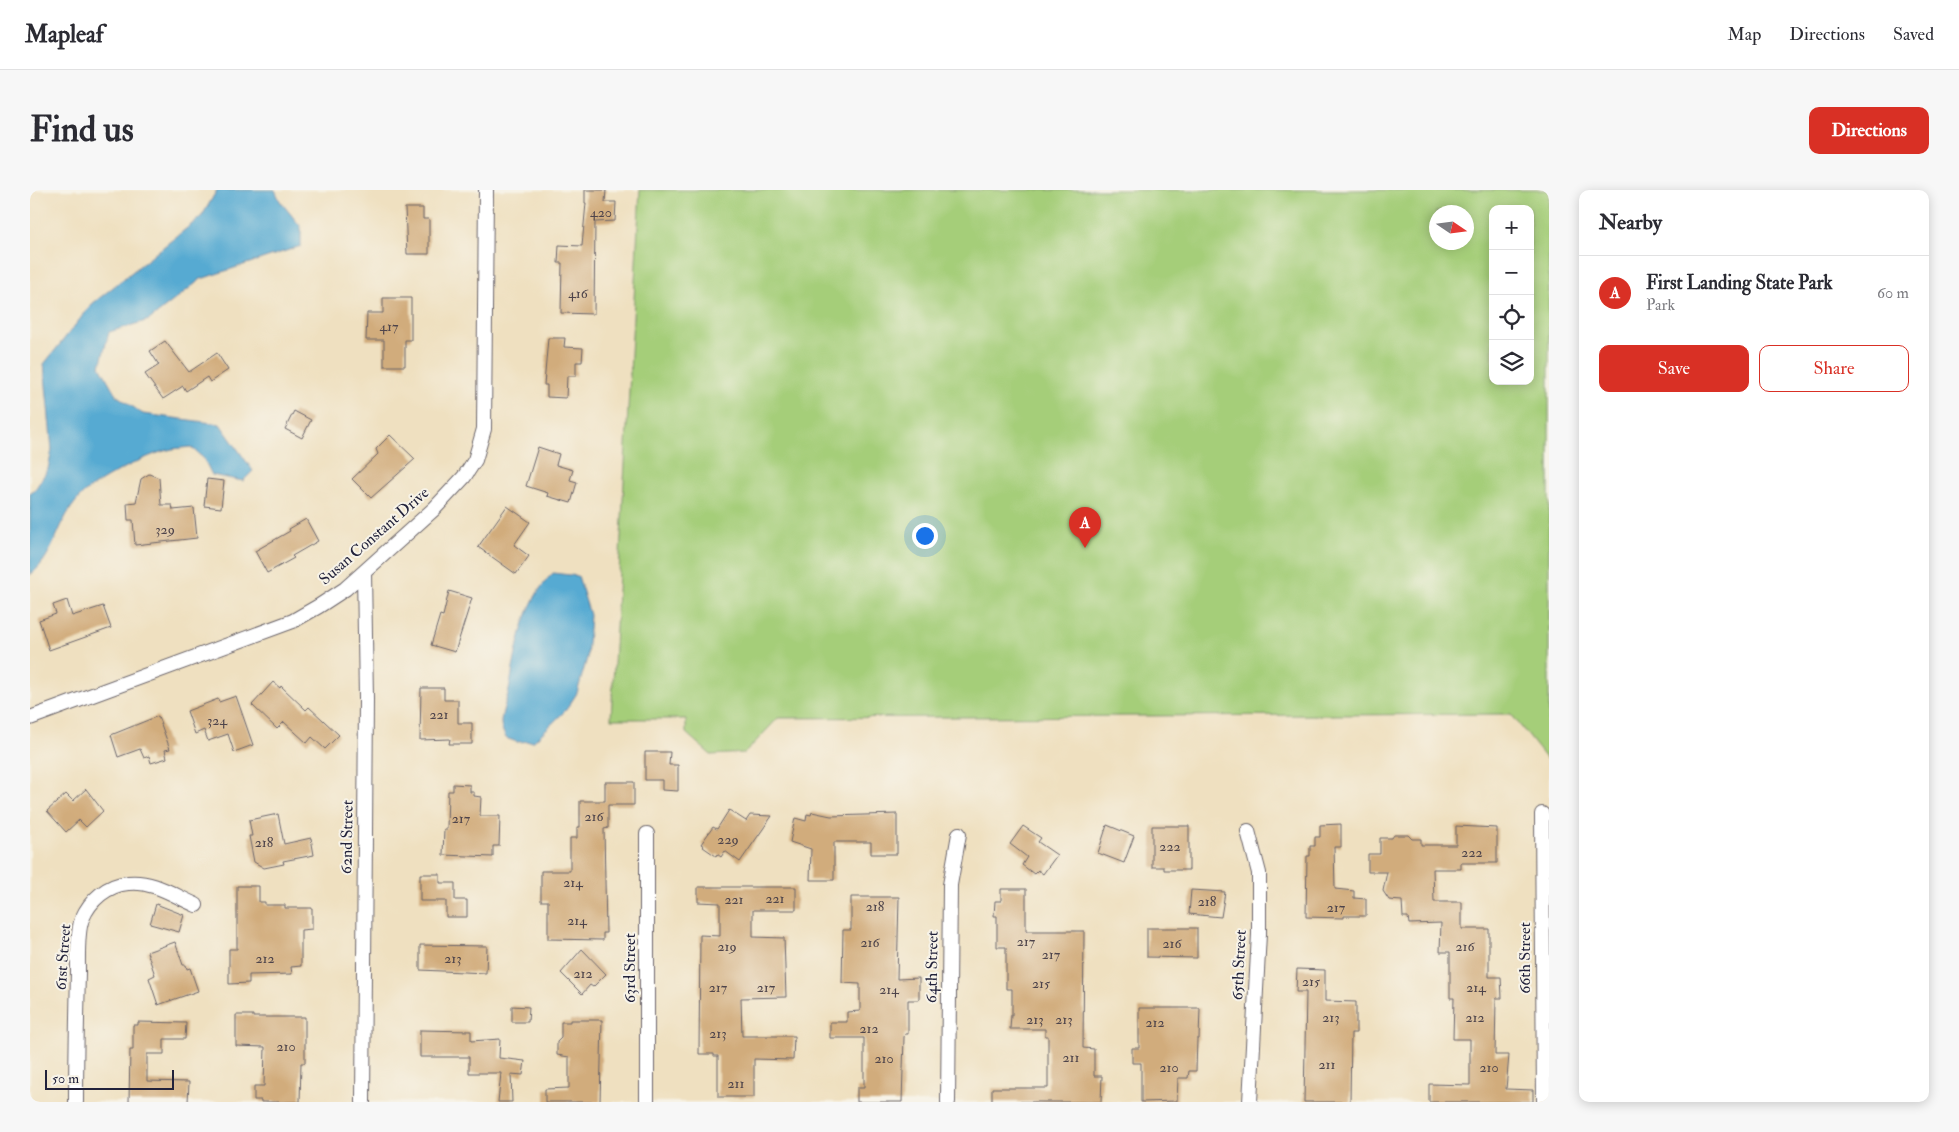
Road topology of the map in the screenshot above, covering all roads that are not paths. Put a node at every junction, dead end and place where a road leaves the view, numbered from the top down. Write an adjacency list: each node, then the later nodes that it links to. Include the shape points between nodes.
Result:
1 (486, 190): 2 (street, Susan Constant Drive, via 485,392 481,444 464,477 434,509)
2 (364, 572): 3 (street, Susan Constant Drive, via 326,602 293,621); 10 (street, 62nd Street)
3 (30, 718)
4 (1542, 814): 14 (street, 66th Street)
5 (1248, 831): 13 (street, 65th Street, via 1259,882)
6 (647, 834): 11 (street, 63rd Street)
7 (959, 834): 12 (street, 64th Street, via 950,885)
8 (196, 905): 9 (street, 61st Street, via 152,885 128,882 113,886 89,906 81,921 78,958)
9 (76, 1102)
10 (363, 1102)
11 (647, 1102)
12 (948, 1102)
13 (1250, 1102)
14 (1544, 1102)

